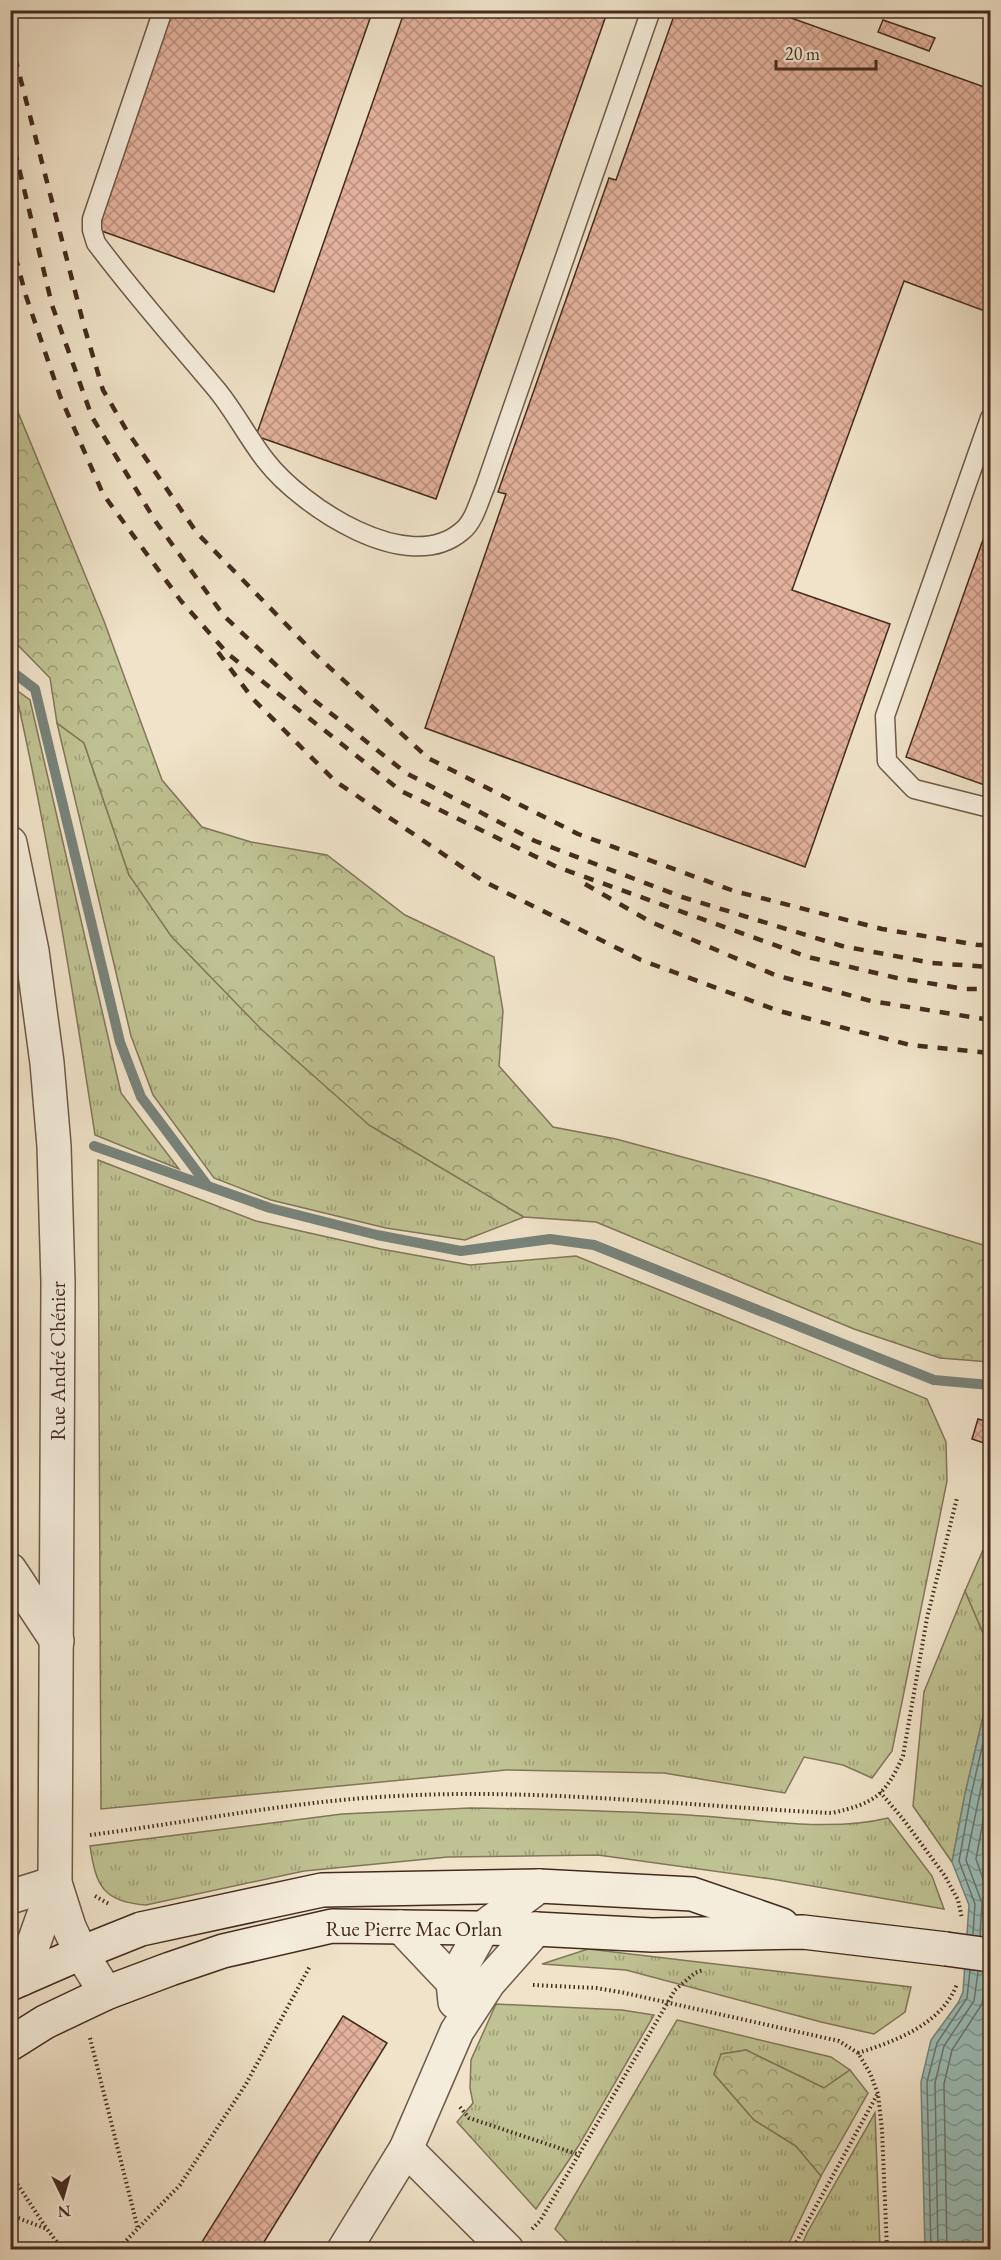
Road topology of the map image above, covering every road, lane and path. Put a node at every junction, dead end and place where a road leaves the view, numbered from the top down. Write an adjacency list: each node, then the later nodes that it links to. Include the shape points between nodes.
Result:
1 (163, 10): 2 (lane, via 92,219 96,243 233,410 266,461 288,484 318,509 355,530 394,544 421,547 442,544 464,530 485,487)
2 (651, 10)
3 (990, 418): 4 (lane, via 885,716 886,761 914,789)
4 (990, 808)
5 (10, 843): 8 (street, Rue André Chénier, via 32,951 54,1146 58,1282)
6 (957, 1498): 9 (path, via 927,1618 903,1756 894,1775 872,1802 832,1813 553,1796 396,1796)
7 (10, 1570): 8 (street)
8 (57, 1641): 10 (street, Rue André Chénier)
9 (89, 1835)
10 (55, 1883): 13 (street); 20 (street, Rue André Chénier); 22 (street, Rue André Chénier)
11 (539, 1886): 17 (street); 19 (street, Rue Pierre Mac Orlan, via 692,1893); 20 (street, Rue Pierre Mac Orlan, via 322,1890 141,1929)
12 (91, 1892): 14 (path)
13 (10, 1897)
14 (112, 1905)
15 (332, 1926): 16 (street, Rue Pierre Mac Orlan); 25 (street, Rue Pierre Mac Orlan, via 223,1951); 37 (path, via 246,2084 180,2186)
16 (401, 1927): 17 (street, Rue Pierre Mac Orlan); 23 (street)
17 (483, 1928): 18 (street, Rue Pierre Mac Orlan); 23 (street)
18 (536, 1929): 19 (street, Rue Pierre Mac Orlan, via 652,1935); 24 (street)
19 (803, 1932): 21 (street, Rue Pierre Mac Orlan, bridge)
20 (81, 1953): 22 (street, Rue Pierre Mac Orlan); 25 (street, Rue André Chénier)
21 (990, 1955)
22 (16, 1981)
23 (453, 1982): 28 (street)
24 (489, 1982): 26 (path, via 596,1988); 28 (street)
25 (105, 1993): 29 (street, Rue Pierre Mac Orlan)
26 (668, 2003): 31 (path, via 839,2041 858,2053); 33 (path)
27 (88, 2031): 37 (path)
28 (457, 2031): 30 (street)
29 (10, 2044)
30 (444, 2061): 32 (street); 33 (path, via 462,2069 458,2106 470,2118)
31 (878, 2094): 42 (path); 43 (path)
32 (406, 2149): 38 (street); 41 (street)
33 (580, 2155): 38 (path, via 540,2221)
34 (10, 2173): 36 (path)
35 (10, 2215): 36 (path)
36 (47, 2229): 39 (path)
37 (138, 2229): 40 (path)
38 (504, 2243)
39 (63, 2250)
40 (117, 2250)
41 (344, 2250)
42 (792, 2250)
43 (887, 2250)

